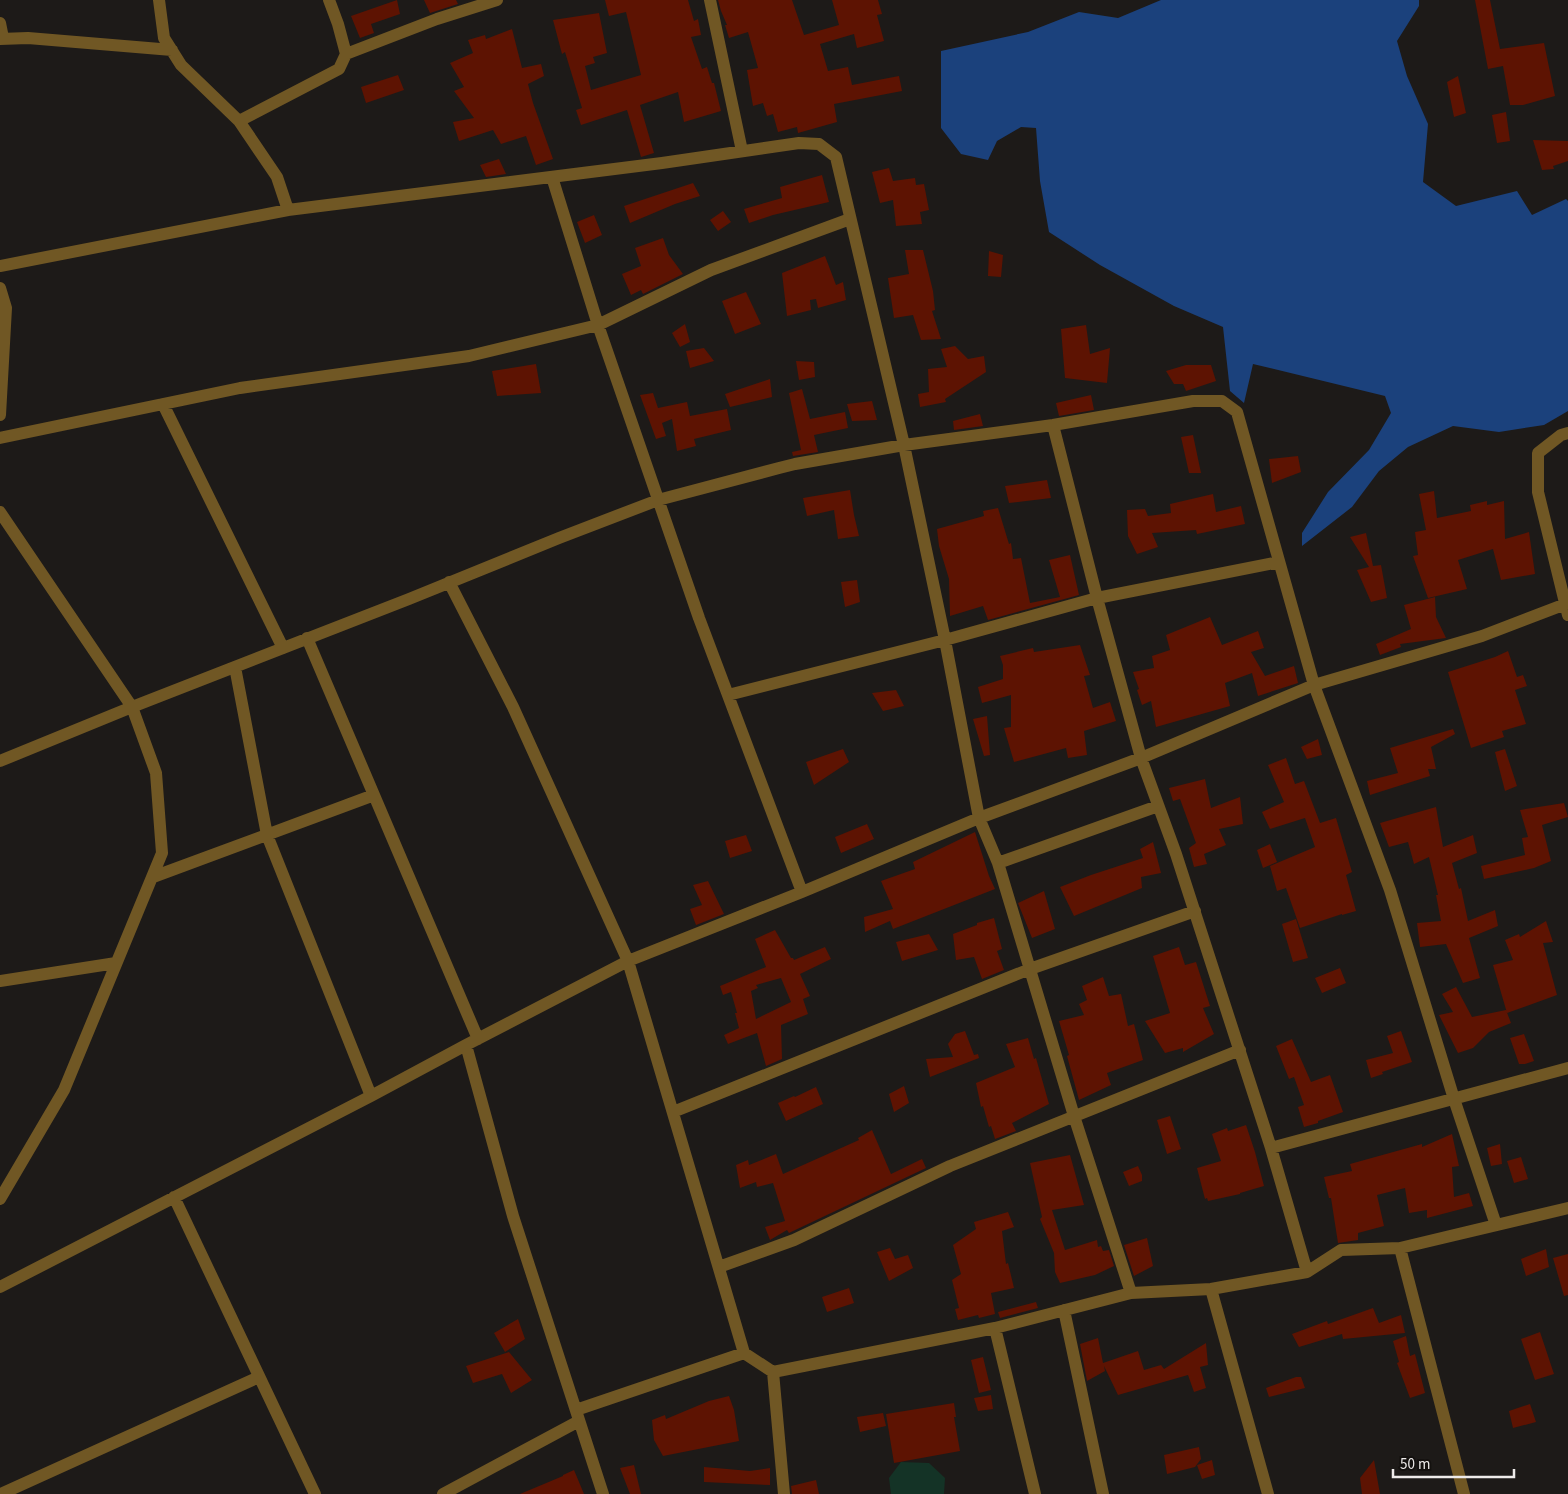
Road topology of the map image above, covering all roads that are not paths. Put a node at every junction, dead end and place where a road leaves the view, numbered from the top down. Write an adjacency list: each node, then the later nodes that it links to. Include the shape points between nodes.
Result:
1 (159, 0): 7 (street, via 164,38)
2 (329, 0): 8 (street)
3 (497, 0): 8 (street)
4 (710, 0): 10 (street)
5 (0, 23): 6 (street)
6 (2, 39): 7 (street, via 28,38)
7 (172, 50): 9 (street, via 181,65)
8 (346, 54): 9 (street, via 339,69)
9 (239, 121): 12 (street, via 277,177)
10 (742, 151): 11 (street); 13 (street, via 799,142 819,144 836,157)
11 (552, 177): 12 (street); 16 (street)
12 (288, 210): 14 (street)
13 (850, 219): 16 (street, via 711,270); 23 (street)
14 (0, 266)
15 (0, 288): 17 (street, via 6,308)
16 (598, 325): 18 (street, via 469,356 240,388); 24 (street)
17 (1, 372): 19 (street)
18 (163, 404): 22 (street); 32 (street)
19 (0, 415)
20 (1053, 425): 23 (street); 26 (street, via 1193,401 1222,401 1237,412); 28 (street)
21 (1568, 433): 29 (street, via 1538,453 1538,492)
22 (0, 438)
23 (904, 445): 24 (street, via 779,468); 31 (street)
24 (658, 500): 27 (street); 35 (street)
25 (0, 512): 36 (street)
26 (1280, 562): 28 (street); 34 (street)
27 (449, 582): 30 (street); 47 (street, via 513,706)
28 (1097, 598): 31 (street); 37 (street)
29 (1567, 608): 34 (street)
30 (307, 638): 32 (street); 39 (street)
31 (945, 640): 35 (street); 41 (street)
32 (283, 648): 33 (street)
33 (235, 667): 36 (street); 42 (street)
34 (1314, 685): 37 (street); 55 (street, via 1390,890)
35 (728, 695): 45 (street)
36 (132, 707): 38 (street); 44 (street, via 156,773 162,853)
37 (1141, 758): 40 (street); 41 (street)
38 (0, 761)
39 (374, 795): 42 (street); 51 (street)
40 (1158, 806): 43 (street); 46 (street)
41 (979, 818): 43 (street); 45 (street)
42 (267, 835): 44 (street); 54 (street)
43 (998, 863): 49 (street)
44 (153, 877): 48 (street)
45 (802, 892): 47 (street)
46 (1195, 911): 49 (street); 52 (street)
47 (628, 961): 51 (street); 56 (street)
48 (116, 962): 50 (street); 60 (street, via 64,1090)
49 (1030, 969): 56 (street); 57 (street)
50 (0, 981)
51 (472, 1042): 54 (street); 74 (street, via 513,1216)
52 (1240, 1050): 57 (street); 58 (street)
53 (1568, 1068): 55 (street)
54 (371, 1096): 59 (street)
55 (1454, 1099): 58 (street); 62 (street)
56 (673, 1112): 64 (street)
57 (1074, 1116): 64 (street, via 950,1166 794,1240); 68 (street)
58 (1271, 1148): 65 (street)
59 (174, 1198): 66 (street); 73 (street)
60 (0, 1199)
61 (1568, 1208): 62 (street)
62 (1496, 1225): 63 (street)
63 (1400, 1248): 65 (street, via 1341,1250); 83 (street)
64 (719, 1267): 71 (street)
65 (1307, 1272): 67 (street)
66 (0, 1287)
67 (1211, 1289): 68 (street); 82 (street)
68 (1131, 1293): 69 (street)
69 (1064, 1310): 70 (street); 81 (street)
70 (995, 1328): 72 (street); 80 (street)
71 (744, 1353): 72 (street); 74 (street)
72 (773, 1372): 79 (street)
73 (259, 1376): 75 (street); 76 (street)
74 (578, 1416): 77 (street); 78 (street)
75 (1, 1494)
76 (315, 1494)
77 (443, 1494)
78 (603, 1494)
79 (784, 1494)
80 (1035, 1494)
81 (1103, 1494)
82 (1268, 1494)
83 (1464, 1494)

